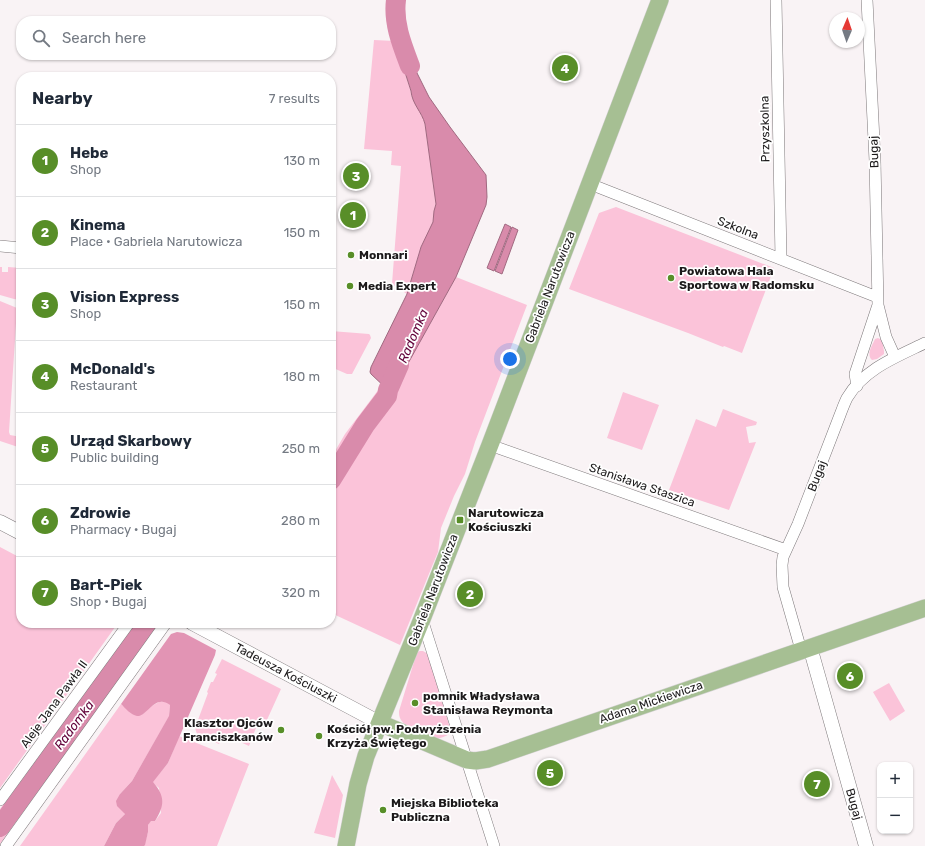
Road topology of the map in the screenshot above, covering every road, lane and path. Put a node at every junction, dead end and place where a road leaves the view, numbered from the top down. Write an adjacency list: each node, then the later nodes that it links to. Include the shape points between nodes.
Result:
1 (660, 0): 4 (main road, Gabriela Narutowicza)
2 (776, 0): 7 (street, Przyszkolna)
3 (868, 0): 8 (street, Bugaj, via 875,161)
4 (590, 184): 7 (street, Szkolna); 12 (main road, Gabriela Narutowicza)
5 (0, 246): 6 (street)
6 (16, 248)
7 (781, 258): 8 (street, Szkolna)
8 (877, 301): 10 (street, Bugaj, via 886,337); 11 (street, Bugaj, via 855,374)
9 (925, 343): 10 (street)
10 (895, 357): 11 (street, via 873,370)
11 (857, 386): 15 (street, Bugaj, via 840,415)
12 (490, 445): 15 (street, Stanisława Staszica); 17 (main road, Gabriela Narutowicza)
13 (0, 522): 14 (street)
14 (16, 530)
15 (786, 550): 21 (street, Bugaj, via 782,565 783,587)
16 (925, 608): 21 (main road, Adama Mickiewicza)
17 (422, 619): 22 (main road, Gabriela Narutowicza); 23 (street)
18 (125, 628): 24 (street, Aleje Jana Pawła II)
19 (162, 628): 25 (street)
20 (201, 628): 22 (street, Tadeusza Kościuszki)
21 (806, 649): 23 (main road, Adama Mickiewicza, via 488,759); 28 (street, Bugaj)
22 (380, 723): 23 (main road, Adama Mickiewicza); 26 (main road, Gabriela Narutowicza, via 358,784)
23 (467, 760): 27 (street)
24 (0, 800)
25 (6, 846)
26 (346, 846)
27 (494, 846)
28 (866, 846)

